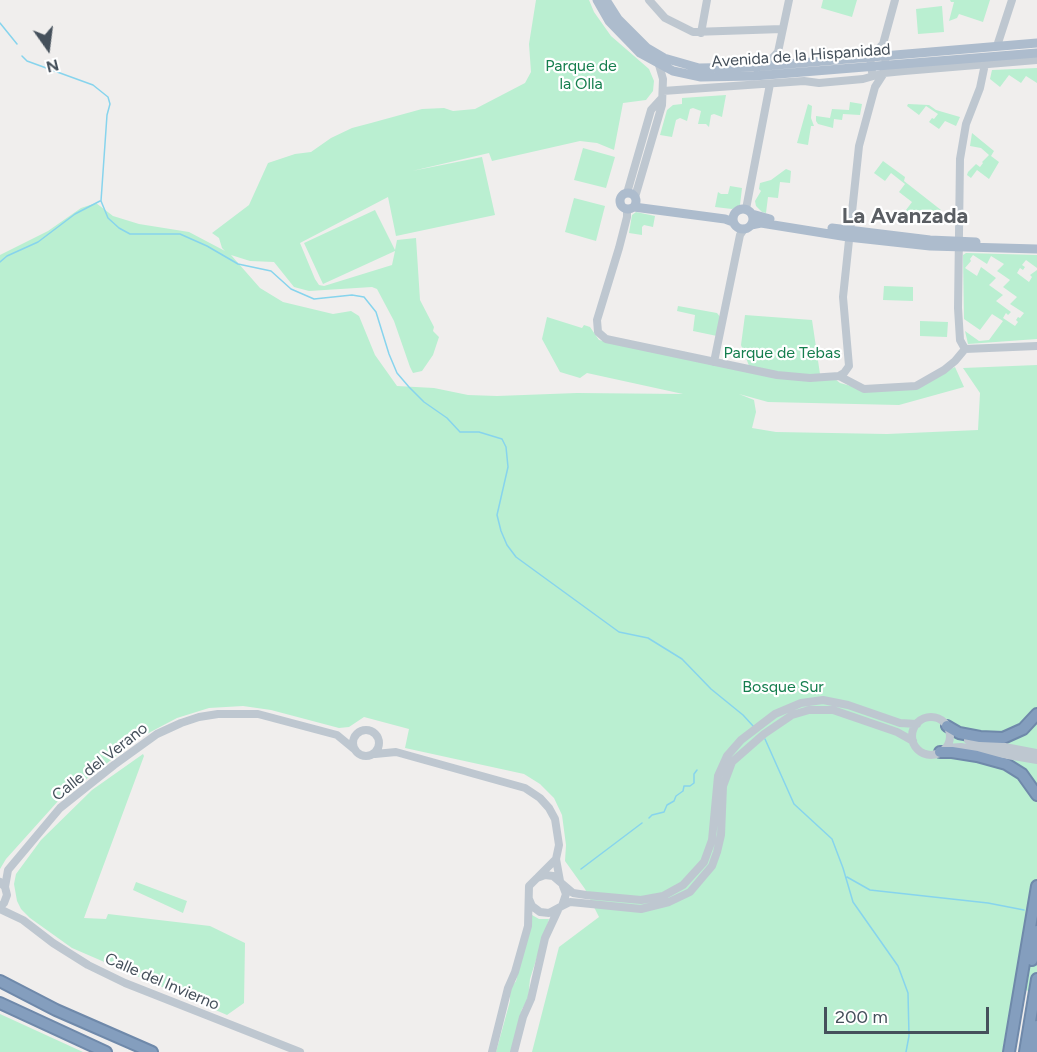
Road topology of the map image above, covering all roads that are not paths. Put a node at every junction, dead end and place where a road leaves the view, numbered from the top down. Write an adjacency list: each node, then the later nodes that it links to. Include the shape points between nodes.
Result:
1 (597, 0): 20 (main road, Avenida de la Hispanidad, via 624,38)
2 (606, 0): 21 (main road, Avenida de la Hispanidad, via 631,34 664,58 699,68)
3 (649, 0): 9 (street, via 665,18)
4 (707, 0): 9 (street)
5 (789, 0): 8 (street)
6 (895, 0): 11 (street)
7 (1012, 0): 12 (street)
8 (782, 29): 9 (street); 13 (street)
9 (701, 33)
10 (1037, 43): 12 (main road, Avenida de la Hispanidad)
11 (883, 44): 15 (street); 18 (street); 22 (street)
12 (997, 46): 15 (main road, Avenida de la Hispanidad)
13 (778, 52): 17 (street); 21 (street)
14 (1037, 53): 18 (main road, Avenida de la Hispanidad)
15 (900, 54): 18 (main road, Avenida de la Hispanidad)
16 (1037, 60): 19 (street, Avenida de la Hispanidad)
17 (789, 64): 21 (main road, Avenida de la Hispanidad); 22 (main road, Avenida de la Hispanidad)
18 (885, 64): 19 (street, Avenida de la Hispanidad); 22 (main road, Avenida de la Hispanidad); 24 (street)
19 (985, 64): 32 (street, via 966,124 960,159)
20 (659, 65): 22 (main road, Avenida de la Hispanidad, via 683,74 724,78); 25 (street)
21 (765, 66)
22 (871, 66): 23 (street, Avenida de la Hispanidad, via 862,79); 24 (street)
23 (770, 84): 25 (street, Avenida de la Hispanidad); 27 (street)
24 (875, 87): 30 (street, via 859,146)
25 (663, 95): 26 (street)
26 (632, 201): 28 (main road); 36 (street, via 597,324 599,335 610,341)
27 (749, 212): 28 (main road, via 739,209); 29 (main road); 30 (main road)
28 (734, 218): 29 (main road, via 737,227)
29 (748, 227): 30 (main road, via 761,223); 36 (street, via 740,235)
30 (849, 234): 32 (main road, via 912,245); 37 (street, via 843,297 849,366)
31 (1037, 243): 32 (main road)
32 (959, 244): 33 (main road); 35 (street, via 958,320)
33 (1037, 249)
34 (1035, 347): 35 (street)
35 (965, 349): 37 (street, via 944,370 910,388 864,389)
36 (714, 362): 37 (street, via 800,378)
37 (839, 376)
38 (1037, 714): 40 (highway, via 1023,729 1003,738)
39 (917, 724): 40 (street, via 936,718); 44 (street); 56 (street, via 900,723 824,700 801,703 776,714 741,740 727,756 718,776 709,850 704,862 683,885 663,896 641,900 573,893)
40 (948, 729): 46 (street, via 949,742); 48 (street, via 958,737)
41 (357, 733): 42 (street); 43 (street, via 371,730); 45 (street)
42 (337, 735): 45 (street); 53 (street, Calle del Verano, via 240,712 181,723 157,734 87,785 60,808)
43 (379, 737): 47 (street); 49 (street)
44 (913, 741): 46 (street, via 915,747 929,755); 61 (street, via 846,713 825,709 801,712 783,720 732,762 726,776 717,852 712,866 690,892 641,909 570,902)
45 (354, 749): 49 (street, via 360,756)
46 (943, 751): 50 (street, via 961,747); 51 (highway, via 1006,764 1022,774)
47 (396, 752): 49 (street); 52 (street, via 525,788 540,798 555,819 559,845)
48 (1037, 753)
49 (375, 754)
50 (1037, 760)
51 (1037, 795)
52 (556, 859): 55 (street); 56 (street)
53 (8, 870): 54 (street); 58 (street)
54 (0, 874)
55 (537, 878): 56 (street, via 553,876); 59 (street, via 530,886)
56 (561, 882): 61 (street, via 566,894)
57 (1037, 886): 68 (highway)
58 (4, 888): 60 (street); 62 (street, Calle del Invierno)
59 (528, 898): 61 (street, via 540,912); 72 (street, via 528,926)
60 (0, 908): 62 (street, Calle del Invierno)
61 (560, 908): 73 (street, via 545,938)
62 (23, 920): 71 (street, Calle del Invierno, via 75,957 125,983)
63 (1037, 931): 74 (highway)
64 (1037, 979): 75 (highway)
65 (0, 981): 70 (highway)
66 (0, 1003): 69 (highway)
67 (1037, 1025): 76 (highway)
68 (1009, 1048)
69 (106, 1052)
70 (152, 1052)
71 (300, 1052)
72 (492, 1052)
73 (514, 1052)
74 (1016, 1052)
75 (1025, 1052)
76 (1032, 1052)

